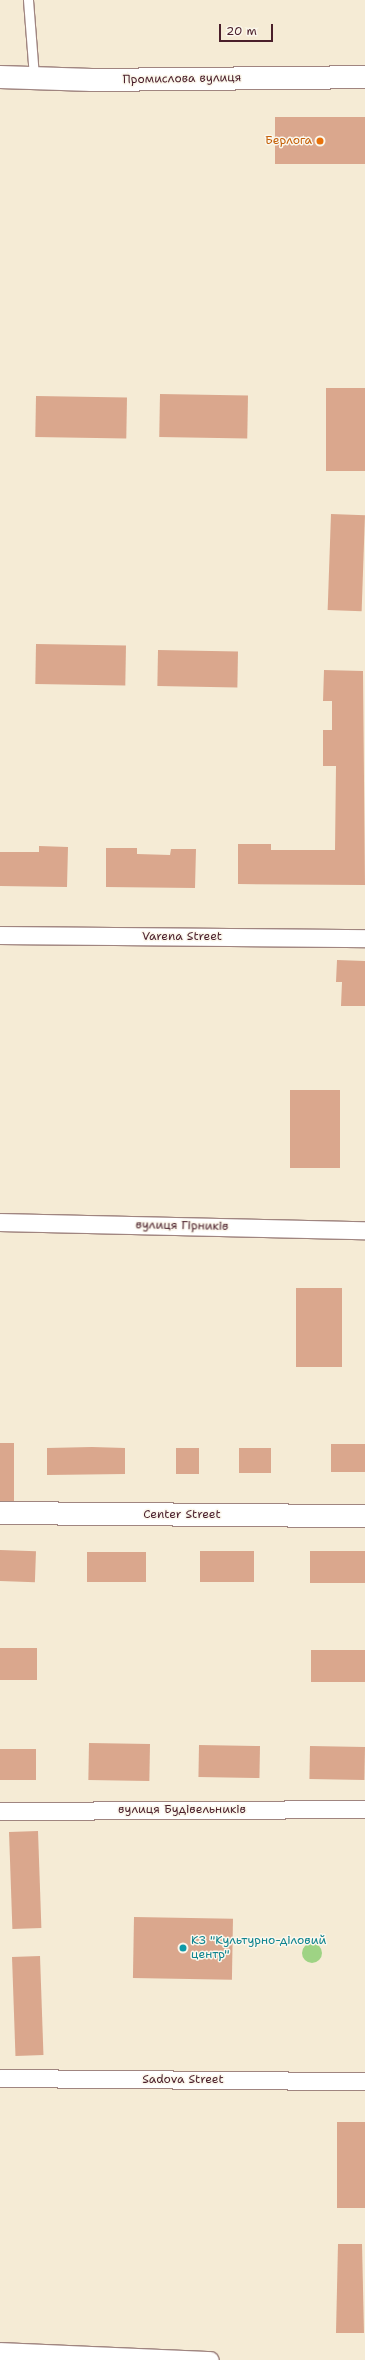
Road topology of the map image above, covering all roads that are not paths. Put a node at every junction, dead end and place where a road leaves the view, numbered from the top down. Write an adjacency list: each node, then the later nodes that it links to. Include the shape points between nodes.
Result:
1 (28, 0): 2 (lane)
2 (34, 76): 3 (street, Промислова вулиця); 4 (street, Промислова вулиця, via 92,80)
3 (0, 77)
4 (365, 77)
5 (0, 935): 6 (street, Varena Street)
6 (365, 938)
7 (0, 1222): 8 (street, вулиця Гірників)
8 (365, 1230)
9 (0, 1514): 10 (street, Center Street)
10 (365, 1516)
11 (365, 1810): 12 (street, вулиця Будівельників)
12 (0, 1811)
13 (0, 2078): 14 (street, Sadova Street)
14 (365, 2081)
15 (0, 2352): 16 (street)
16 (210, 2360)

